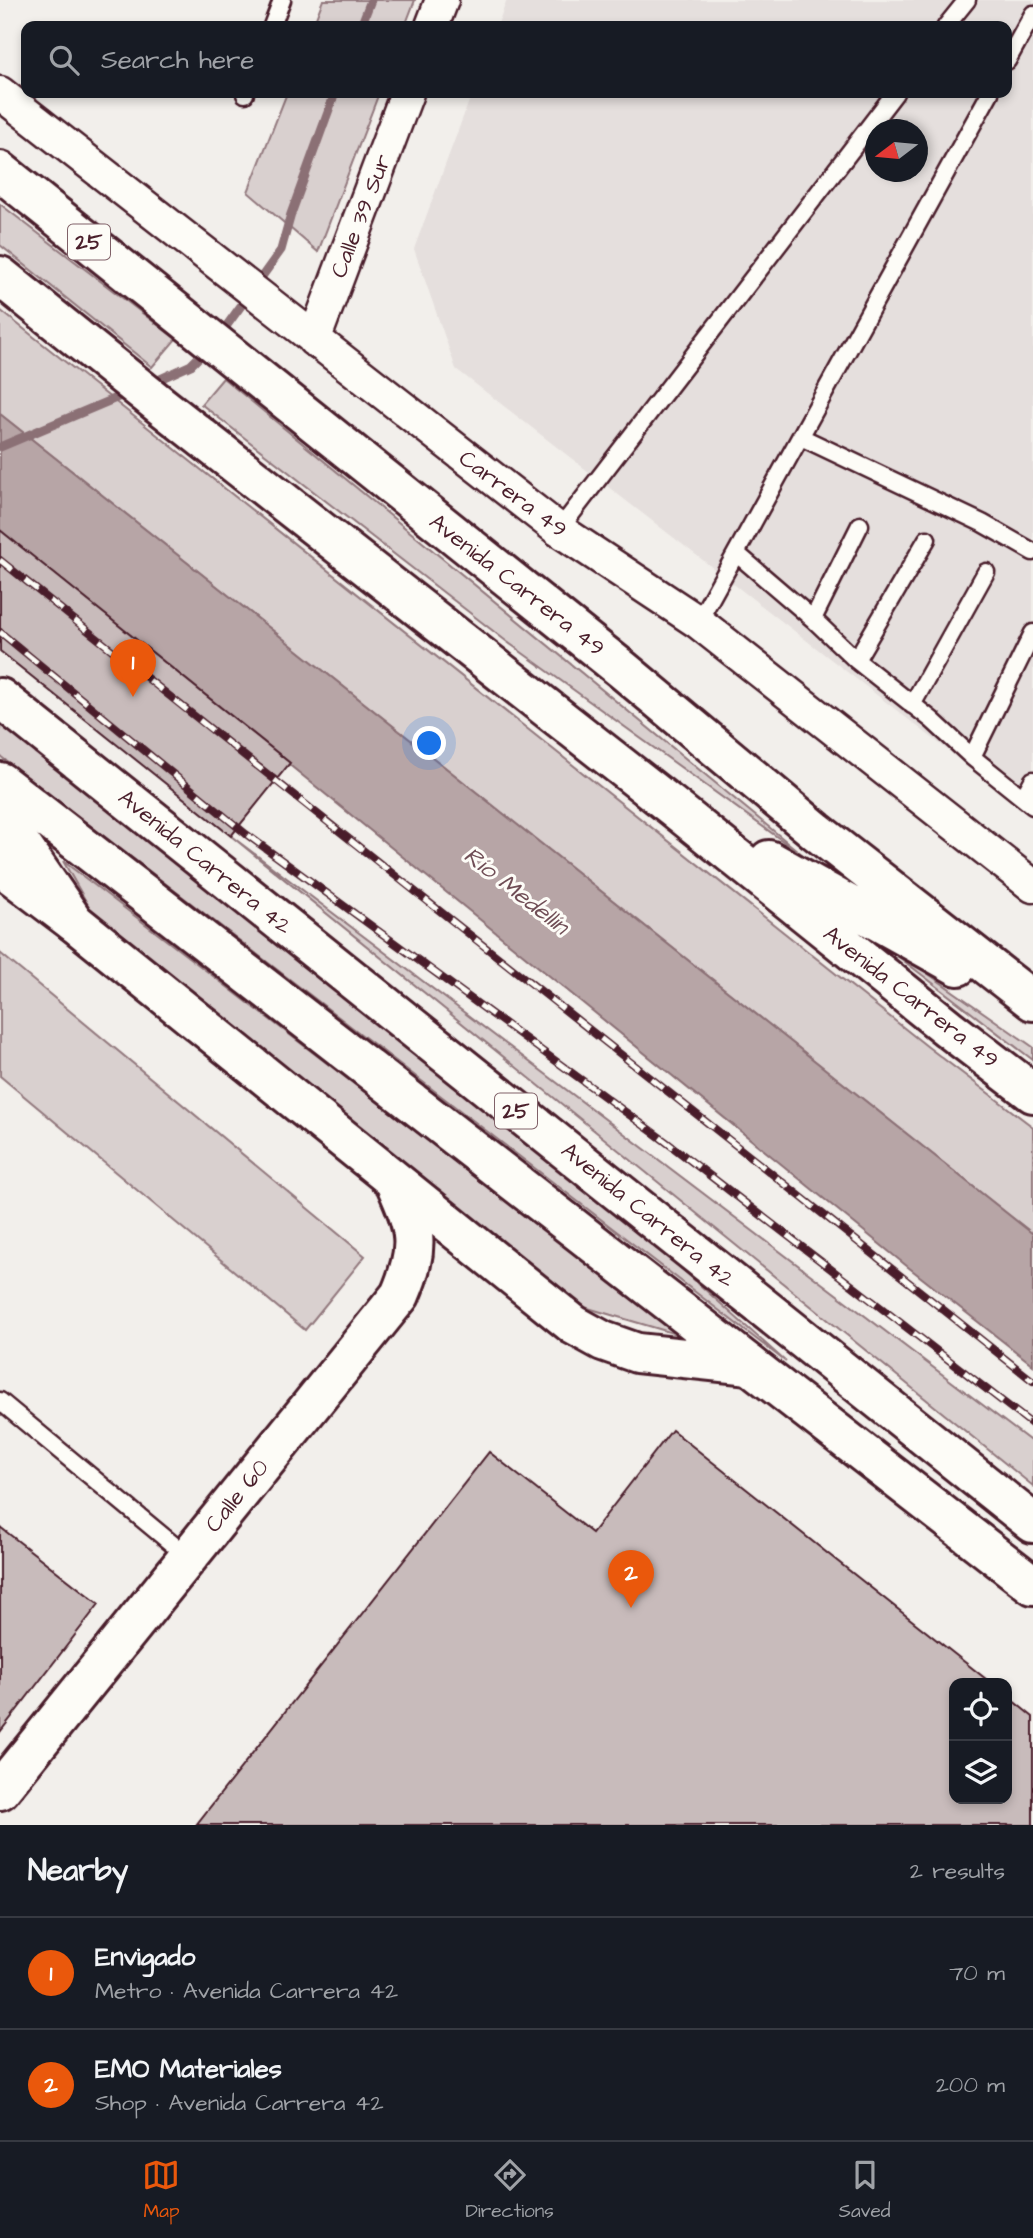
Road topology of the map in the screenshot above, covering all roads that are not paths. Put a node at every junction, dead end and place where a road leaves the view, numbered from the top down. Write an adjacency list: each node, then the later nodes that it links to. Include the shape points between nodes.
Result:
1 (282, 0): 5 (lane)
2 (442, 0): 6 (street)
3 (967, 0): 7 (lane)
4 (1033, 14): 8 (lane)
5 (274, 21)
6 (434, 21)
7 (951, 21)
8 (1012, 52)
9 (0, 93): 15 (street, Carrera 49)
10 (405, 98): 15 (street, Calle 39 Sur)
11 (891, 98): 18 (lane)
12 (987, 98): 16 (lane)
13 (0, 171): 38 (main road, Avenida Carrera 49 / 25)
14 (0, 276): 33 (main road, Avenida Carrera 49)
15 (314, 340): 18 (street, Carrera 49)
16 (801, 436): 20 (lane); 21 (lane)
17 (860, 525): 23 (lane)
18 (559, 530): 24 (street, Carrera 49)
19 (927, 539): 26 (lane)
20 (1033, 552)
21 (736, 553): 23 (lane); 24 (lane)
22 (986, 572): 28 (lane)
23 (813, 619): 26 (lane)
24 (698, 622): 36 (street, Carrera 49)
25 (1033, 633): 29 (lane)
26 (856, 660): 28 (lane)
27 (0, 698): 44 (main road, Avenida Carrera 42 / 25)
28 (912, 705): 29 (lane)
29 (972, 757): 32 (lane)
30 (1033, 780): 32 (lane)
31 (0, 782): 42 (main road, 25)
32 (1028, 802)
33 (673, 807): 39 (main road); 40 (main road, Avenida Carrera 49)
34 (0, 814): 37 (main road)
35 (0, 866): 37 (main road)
36 (1033, 886)
37 (74, 922): 41 (main road)
38 (1033, 1001)
39 (1033, 1008)
40 (1033, 1093)
41 (395, 1182): 42 (main road, via 574,1325 603,1341 637,1353); 45 (main road, Calle 60, via 410,1216 414,1243 412,1269 400,1295)
42 (750, 1365): 46 (main road, 25)
43 (0, 1401): 45 (lane)
44 (1033, 1523)
45 (188, 1557): 47 (main road, Calle 60)
46 (1033, 1585)
47 (0, 1790)

